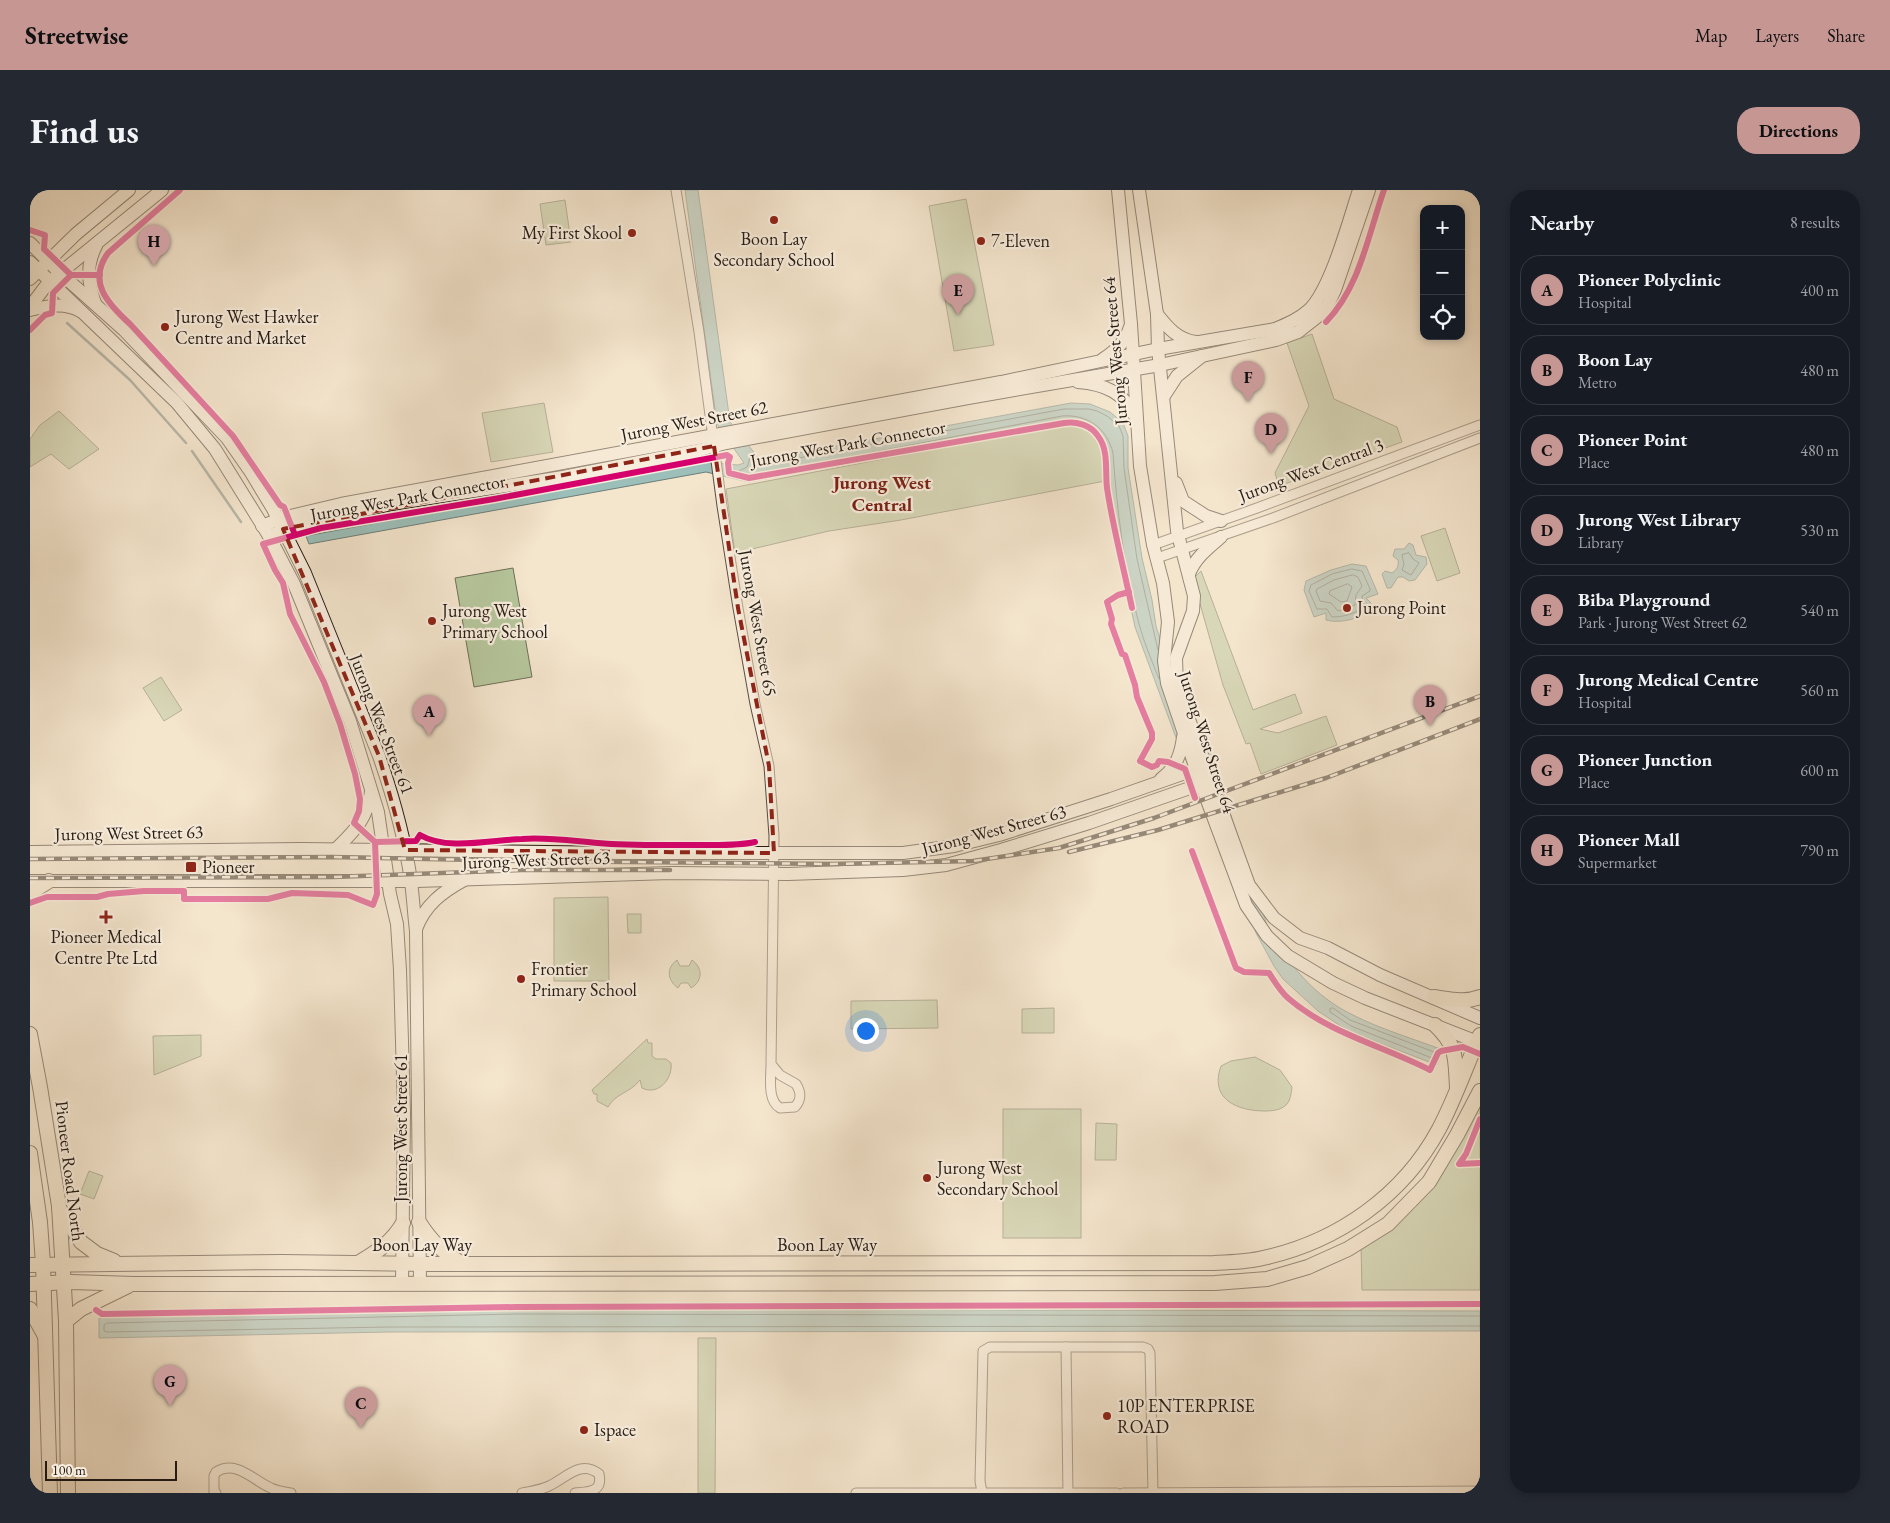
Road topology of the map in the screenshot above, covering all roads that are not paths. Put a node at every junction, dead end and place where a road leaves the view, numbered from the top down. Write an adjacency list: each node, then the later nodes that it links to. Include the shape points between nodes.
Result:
1 (129, 190): 8 (street)
2 (162, 190): 11 (street)
3 (676, 190): 31 (street, Jurong West Street 65)
4 (1118, 190): 19 (street, Jurong West Street 64)
5 (1139, 190): 17 (street, Jurong West Street 64)
6 (1359, 190): 21 (street, via 1326,284 1308,310 1293,322 1275,329)
7 (1369, 190): 21 (street, via 1335,290 1318,317 1298,332 1276,340)
8 (76, 234): 9 (street, via 59,245 48,246); 12 (street)
9 (30, 239)
10 (30, 243): 12 (street)
11 (97, 244): 14 (street); 15 (street, via 89,264 90,290)
12 (48, 260): 13 (street); 14 (street)
13 (33, 271): 14 (street)
14 (56, 277): 15 (street, Jurong West Street 61); 16 (street); 18 (street, Jurong West Street 61)
15 (95, 303): 34 (street, Jurong West Street 61, via 227,438 265,494)
16 (30, 308): 18 (street, via 70,306)
17 (1157, 314): 20 (street, Jurong West Street 64); 21 (street, via 1180,337)
18 (86, 315): 35 (street, Jurong West Street 61, via 177,403 204,434)
19 (1131, 324): 22 (street, Jurong West Street 64); 23 (street, via 1120,345 1106,358)
20 (1158, 349): 21 (street, Jurong West Street 62); 22 (street, Jurong West Street 62); 24 (street, Jurong West Street 64)
21 (1202, 349): 24 (street, Jurong West Street 62); 27 (street)
22 (1133, 354): 23 (street, Jurong West Street 62); 25 (street, Jurong West Street 64)
23 (1096, 362): 31 (street, Jurong West Street 62)
24 (1160, 364): 25 (street, Jurong West Street 62); 27 (street, Jurong West Street 64)
25 (1134, 368): 26 (street, Jurong West Street 62); 28 (street, Jurong West Street 64)
26 (1068, 381): 28 (street, via 1117,392 1128,404); 31 (street, Jurong West Street 62)
27 (1164, 396): 32 (street, Jurong West Street 64)
28 (1138, 425): 38 (street, Jurong West Street 64, via 1140,466)
29 (1480, 425): 33 (street, Jurong West Central 3)
30 (1480, 438): 37 (street, Jurong West Central 3)
31 (713, 440): 34 (street, Jurong West Street 62, via 562,477); 51 (street, Jurong West Street 65, via 738,608 770,766)
32 (1170, 472): 33 (street, via 1184,501 1206,516); 36 (street, Jurong West Street 64)
33 (1221, 521): 36 (street, Jurong West Central 3)
34 (280, 524): 35 (street, Jurong West Street 62); 49 (street, Jurong West Street 61, via 305,574 380,756)
35 (266, 531): 46 (street, Jurong West Street 61, via 294,584 350,721)
36 (1178, 536): 38 (street, Jurong West Central 3); 39 (street, Jurong West Street 64)
37 (1222, 537): 39 (street, Jurong West Central 3); 41 (street, via 1200,556)
38 (1153, 545): 40 (street, Jurong West Street 64)
39 (1182, 550): 40 (street, Jurong West Central 3); 41 (street, Jurong West Street 64)
40 (1157, 558): 42 (street, Jurong West Street 64, via 1168,622 1164,662 1167,683)
41 (1189, 574): 43 (street, Jurong West Street 64, via 1194,603 1176,658 1177,686)
42 (1183, 733): 43 (street, Jurong West Street 64); 45 (street, via 1182,749 1175,765)
43 (1201, 767): 44 (street, Jurong West Street 64); 45 (street, Jurong West Street 63)
44 (1205, 782): 52 (street, Jurong West Street 63, via 1089,823 946,865); 61 (street, Jurong West Street 64, via 1249,885 1274,918 1300,938); 63 (street, Jurong West Street 64, via 1246,905 1267,936 1288,956 1333,983)
45 (1150, 786): 51 (street, Jurong West Street 63, via 999,835 954,846 903,853)
46 (372, 789): 47 (street, via 358,827); 48 (street, Jurong West Street 61)
47 (335, 850): 48 (street, Jurong West Street 63); 50 (street, Jurong West Street 63)
48 (384, 850): 49 (street, Jurong West Street 63); 57 (street, Jurong West Street 61)
49 (405, 850): 51 (street, Jurong West Street 63); 54 (street, Jurong West Street 61)
50 (30, 852)
51 (774, 853): 52 (street, Jurong West Street 65)
52 (774, 875): 53 (street, Jurong West Street 63, via 670,873); 66 (street, Jurong West Street 65)
53 (466, 879): 54 (street, Jurong West Street 63); 59 (street, via 429,904)
54 (411, 880): 57 (street, Jurong West Street 63); 59 (street, Jurong West Street 61)
55 (30, 881): 56 (street, Jurong West Street 63)
56 (49, 881): 57 (street, Jurong West Street 63); 58 (main road)
57 (389, 881): 73 (street, Jurong West Street 61, via 400,970)
58 (30, 893)
59 (416, 931): 72 (street, Jurong West Street 61)
60 (1480, 997): 61 (main road, via 1460,1000)
61 (1434, 998): 62 (street, Jurong West Street 64)
62 (1480, 1018)
63 (1435, 1025): 65 (street, Jurong West Street 64); 67 (main road, via 1448,1037 1453,1049)
64 (30, 1034): 70 (main road, Pioneer Road North)
65 (1479, 1040): 67 (main road, Boon Lay Way)
66 (771, 1064): 66 (street, Jurong West Street 65, via 780,1075 796,1084 800,1096 794,1106 785,1109 773,1102)
67 (1457, 1088): 81 (main road, Boon Lay Way, via 1439,1128 1408,1175 1373,1208 1336,1231 1296,1249 1262,1258 1214,1263)
68 (1480, 1092): 84 (main road, via 1429,1182 1388,1224 1348,1249 1308,1268 1267,1279 1215,1283)
69 (30, 1153): 71 (main road, Pioneer Road North)
70 (59, 1206): 75 (main road, via 81,1242 97,1254); 77 (main road, Pioneer Road North)
71 (40, 1222): 74 (main road); 76 (main road, Pioneer Road North)
72 (419, 1222): 80 (street, Jurong West Street 61); 81 (main road, via 436,1245)
73 (404, 1223): 78 (main road, via 388,1244); 79 (street, Jurong West Street 61)
74 (30, 1232)
75 (119, 1263): 77 (main road, Boon Lay Way); 78 (main road, Boon Lay Way)
76 (37, 1264): 77 (main road, Boon Lay Way); 85 (main road, Pioneer Road North)
77 (62, 1264): 82 (main road, Pioneer Road North)
78 (357, 1264): 79 (main road, Boon Lay Way)
79 (402, 1264): 80 (main road, Boon Lay Way); 83 (street, Jurong West Street 61)
80 (420, 1264): 81 (main road, Boon Lay Way); 84 (street, Jurong West Street 61)
81 (463, 1264)
82 (63, 1282): 85 (main road); 86 (main road); 88 (main road, Pioneer Road North)
83 (402, 1283): 84 (main road); 86 (main road)
84 (420, 1283)
85 (37, 1284): 89 (main road, Pioneer Road North)
86 (134, 1284): 88 (main road, via 81,1309)
87 (30, 1309): 89 (main road)
88 (66, 1321): 94 (main road, Pioneer Road North)
89 (47, 1339): 93 (main road, Pioneer Road North)
90 (1066, 1347): 92 (street, via 990,1347 983,1351); 100 (street); 103 (street, via 1148,1349)
91 (1480, 1491): 104 (street)
92 (982, 1492): 99 (street); 100 (street)
93 (50, 1493)
94 (68, 1493)
95 (216, 1493): 96 (street, via 214,1476 226,1468 244,1472 272,1489)
96 (291, 1493)
97 (522, 1493): 98 (street, via 550,1486 580,1469 593,1469 599,1474 597,1489)
98 (575, 1493)
99 (856, 1493)
100 (1068, 1493): 101 (street)
101 (1117, 1493)
102 (1123, 1493): 103 (street)
103 (1153, 1493): 104 (street)
104 (1386, 1493)

